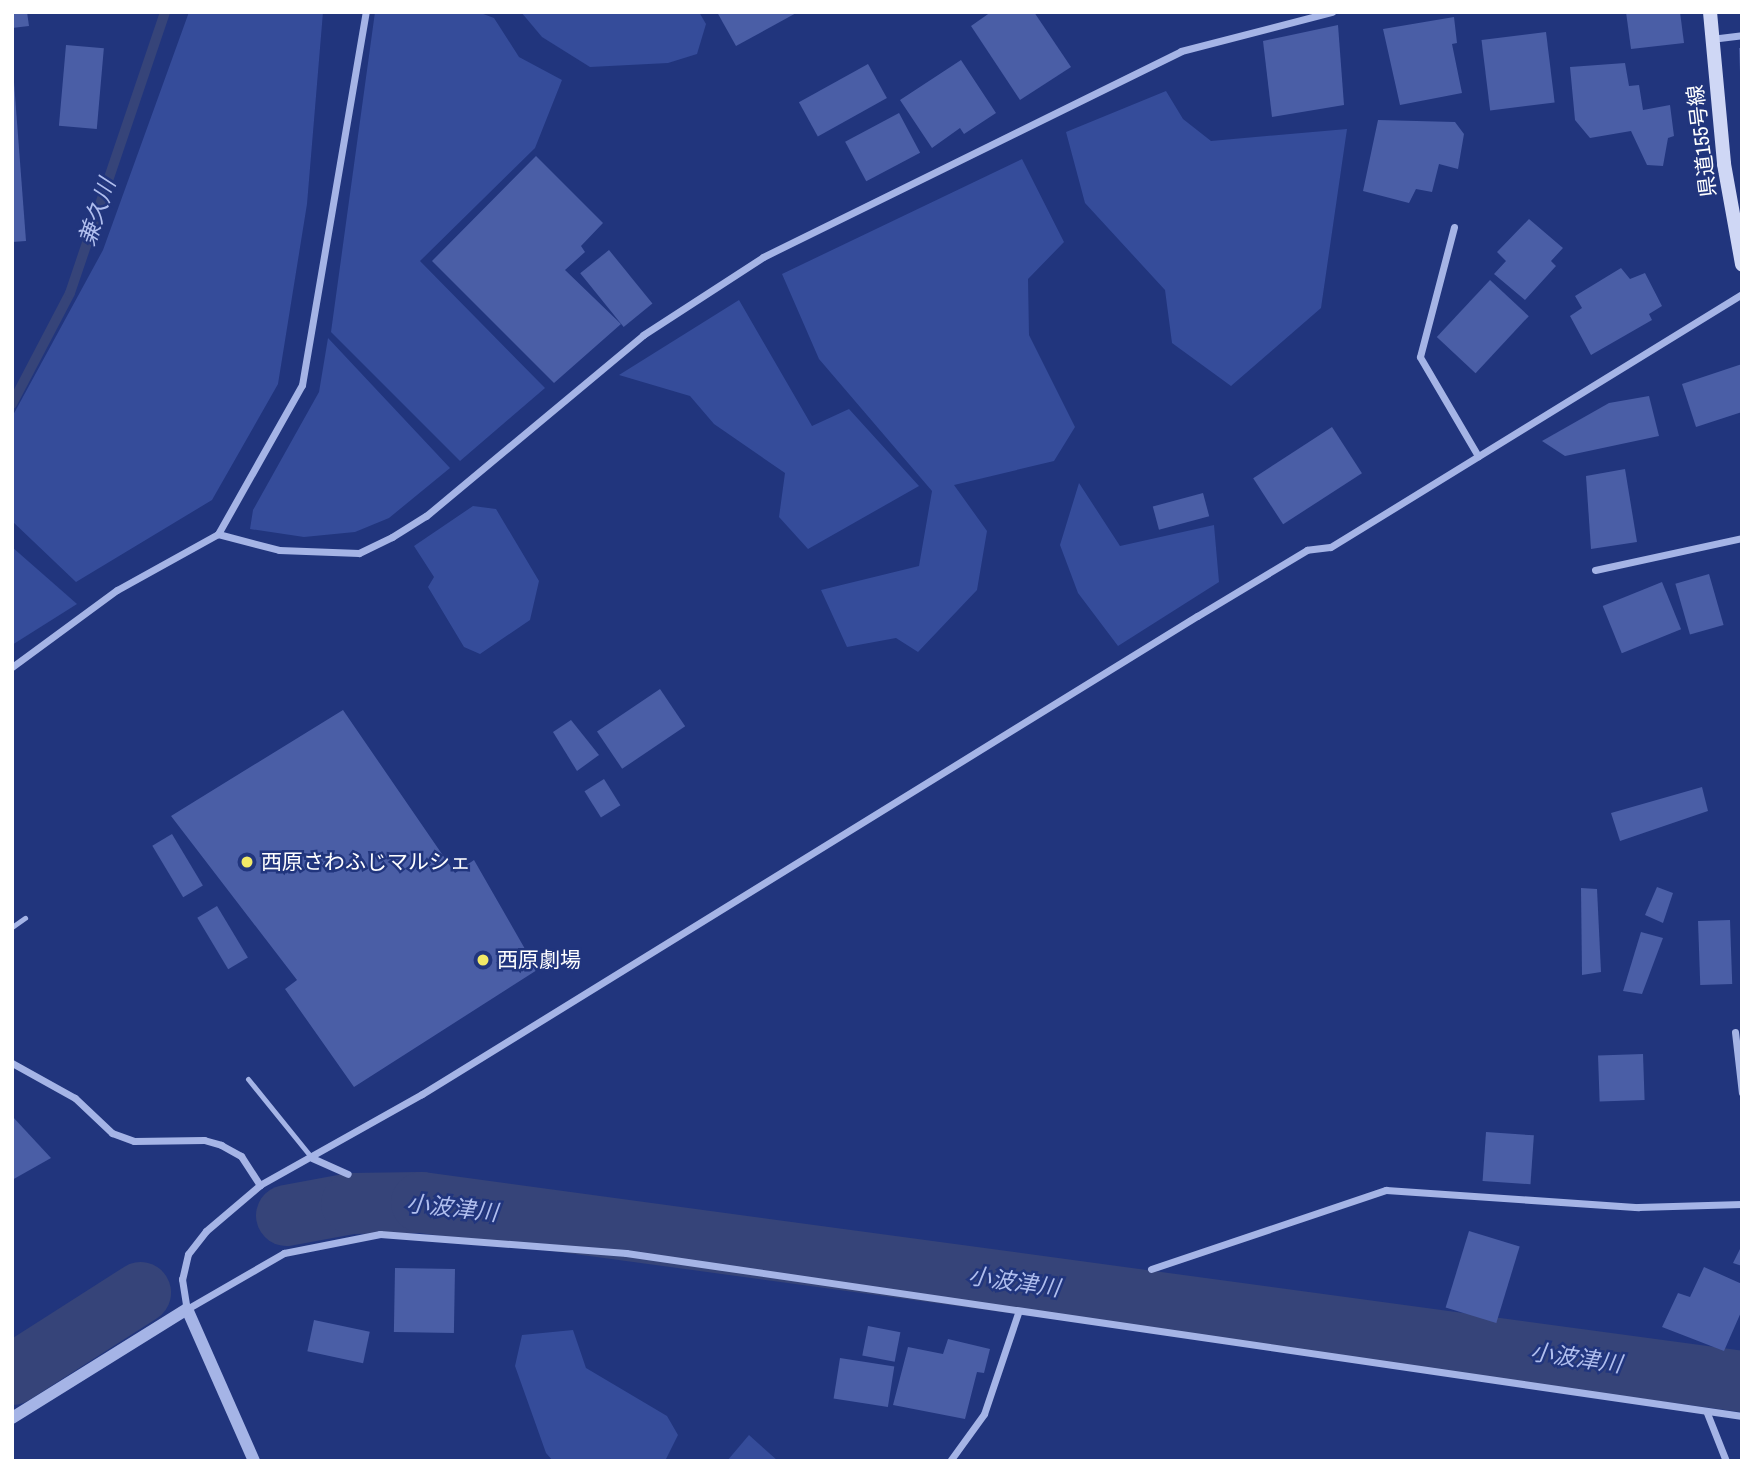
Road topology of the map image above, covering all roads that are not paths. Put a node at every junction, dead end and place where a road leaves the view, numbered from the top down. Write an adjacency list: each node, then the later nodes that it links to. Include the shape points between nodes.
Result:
1 (366, 12): 10 (street, via 302,386)
2 (1332, 12): 10 (street, via 1181,51 763,257 643,335 426,516 359,553 279,550)
3 (1710, 12): 5 (main road, 県道155号線)
4 (1742, 35): 5 (street)
5 (1711, 39): 7 (main road, 県道155号線, via 1724,164)
6 (1454, 227): 9 (street, via 1420,357)
7 (1742, 264)
8 (1742, 294): 9 (street)
9 (1478, 456): 20 (street, via 1329,547 1307,550 1197,615)
10 (218, 534): 13 (street, via 117,590)
11 (1742, 537): 12 (street)
12 (1595, 570)
13 (12, 667)
14 (24, 918): 15 (lane)
15 (12, 926)
16 (1735, 1032): 19 (street)
17 (12, 1063): 22 (street, via 75,1098 112,1133 134,1140 204,1140 221,1145 241,1156)
18 (248, 1079): 20 (lane)
19 (1742, 1093)
20 (312, 1158): 21 (street); 22 (street)
21 (348, 1174)
22 (260, 1185): 25 (street, via 206,1231 188,1254 182,1279)
23 (1742, 1204): 24 (street, via 1638,1207 1386,1190)
24 (1150, 1269)
25 (187, 1309): 26 (street, via 284,1252 380,1234 626,1253); 29 (street); 30 (street)
26 (1018, 1313): 27 (street); 31 (street, via 985,1414)
27 (1707, 1413): 28 (street); 32 (street)
28 (1742, 1416)
29 (12, 1418)
30 (254, 1461)
31 (950, 1461)
32 (1726, 1461)

